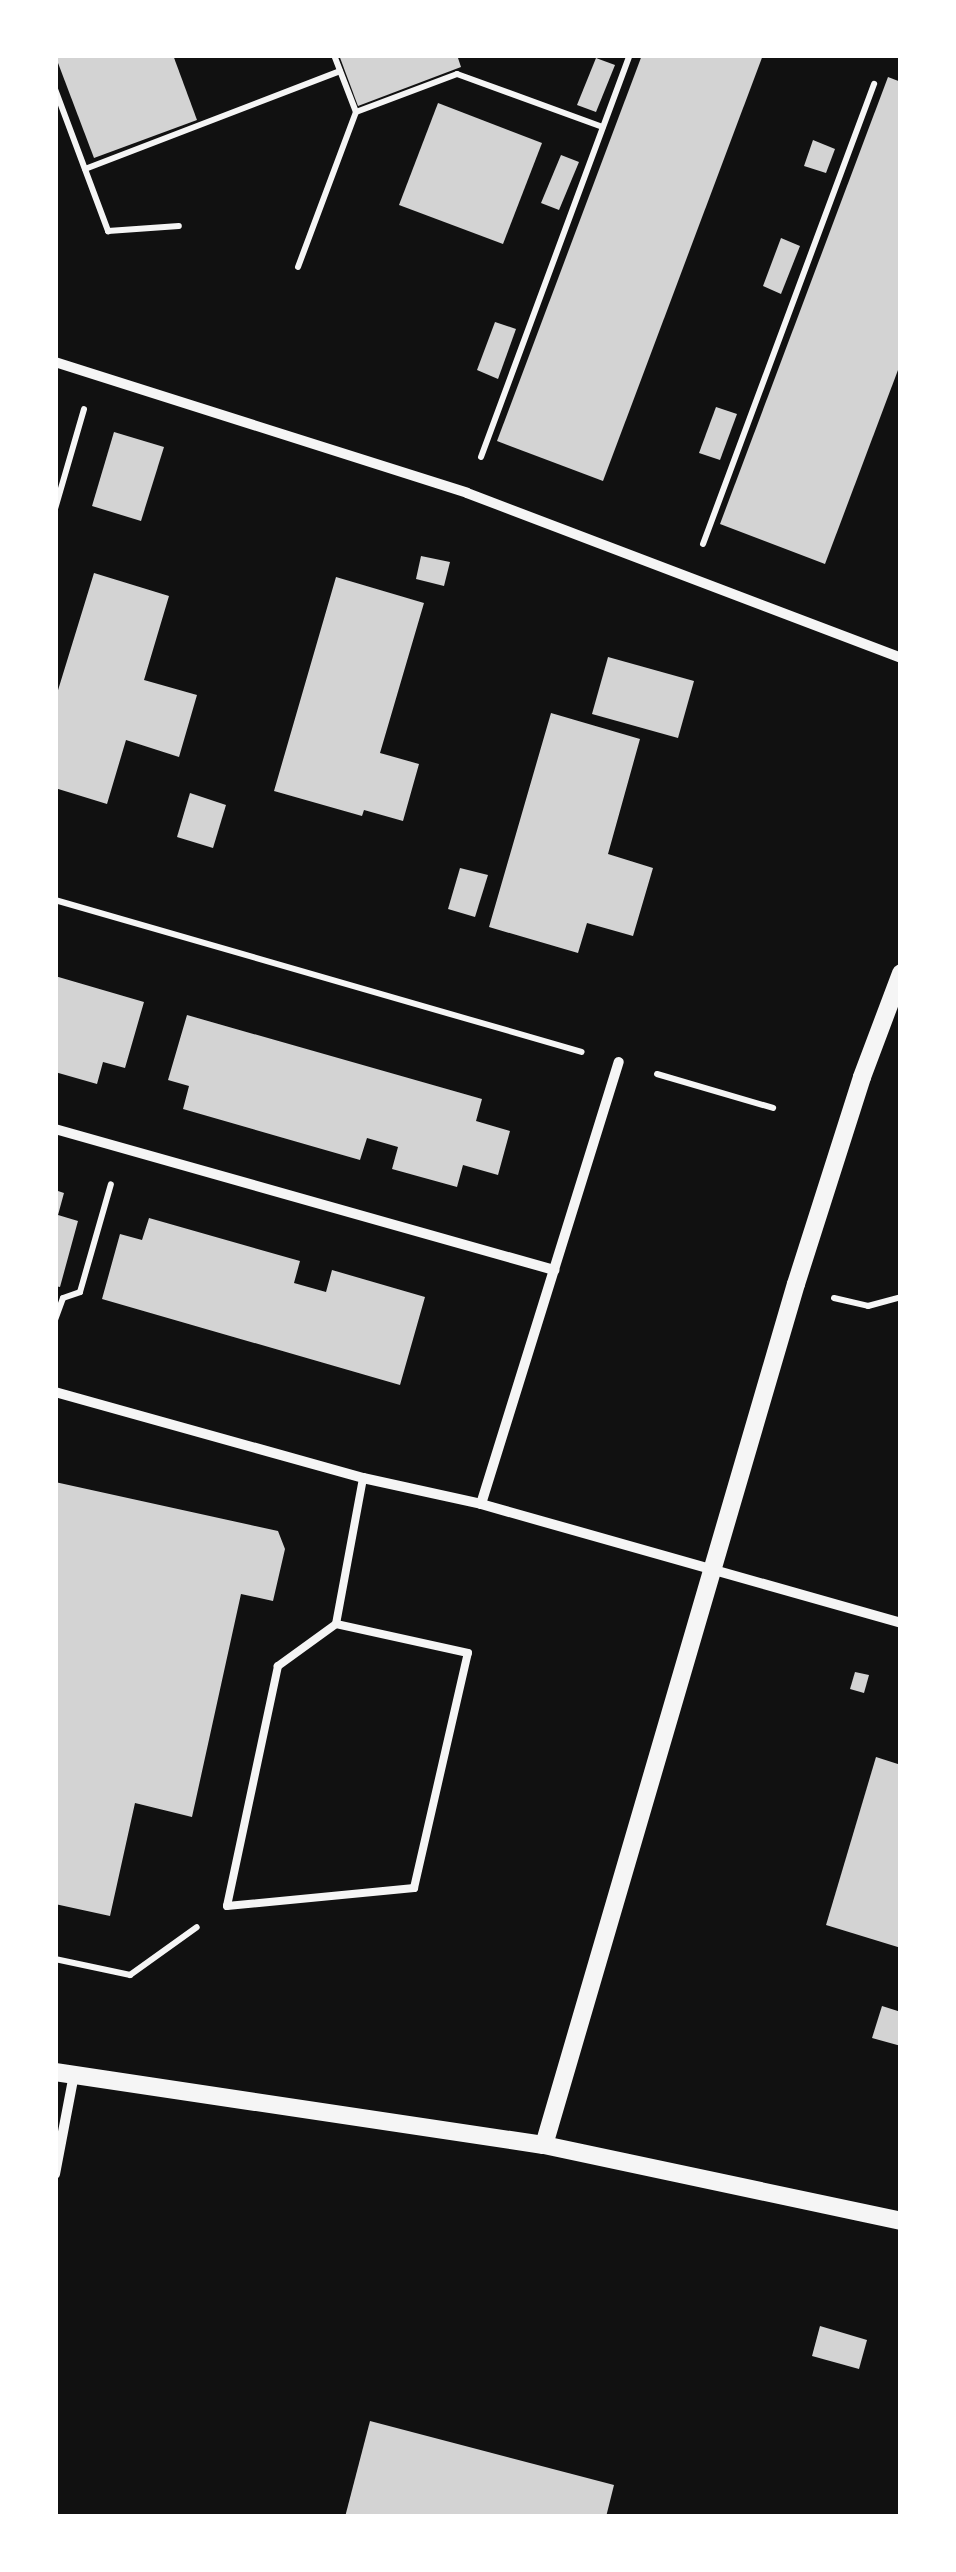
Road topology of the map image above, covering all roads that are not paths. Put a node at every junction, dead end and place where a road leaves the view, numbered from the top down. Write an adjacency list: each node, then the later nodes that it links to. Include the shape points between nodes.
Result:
1 (55, 362): 2 (street, via 467,494)
2 (901, 658)
3 (901, 973): 10 (street, via 862,1077)
4 (619, 1062): 6 (street)
5 (55, 1129): 6 (street)
6 (554, 1270): 9 (street)
7 (55, 1392): 8 (street)
8 (363, 1478): 9 (street); 11 (lane)
9 (481, 1504): 10 (street)
10 (709, 1569): 12 (street); 14 (street)
11 (336, 1624): 11 (lane, via 468,1653 414,1888 227,1906 278,1666)
12 (901, 1624)
13 (64, 2073): 14 (street); 15 (street)
14 (544, 2145): 16 (street)
15 (55, 2174)
16 (901, 2221)

